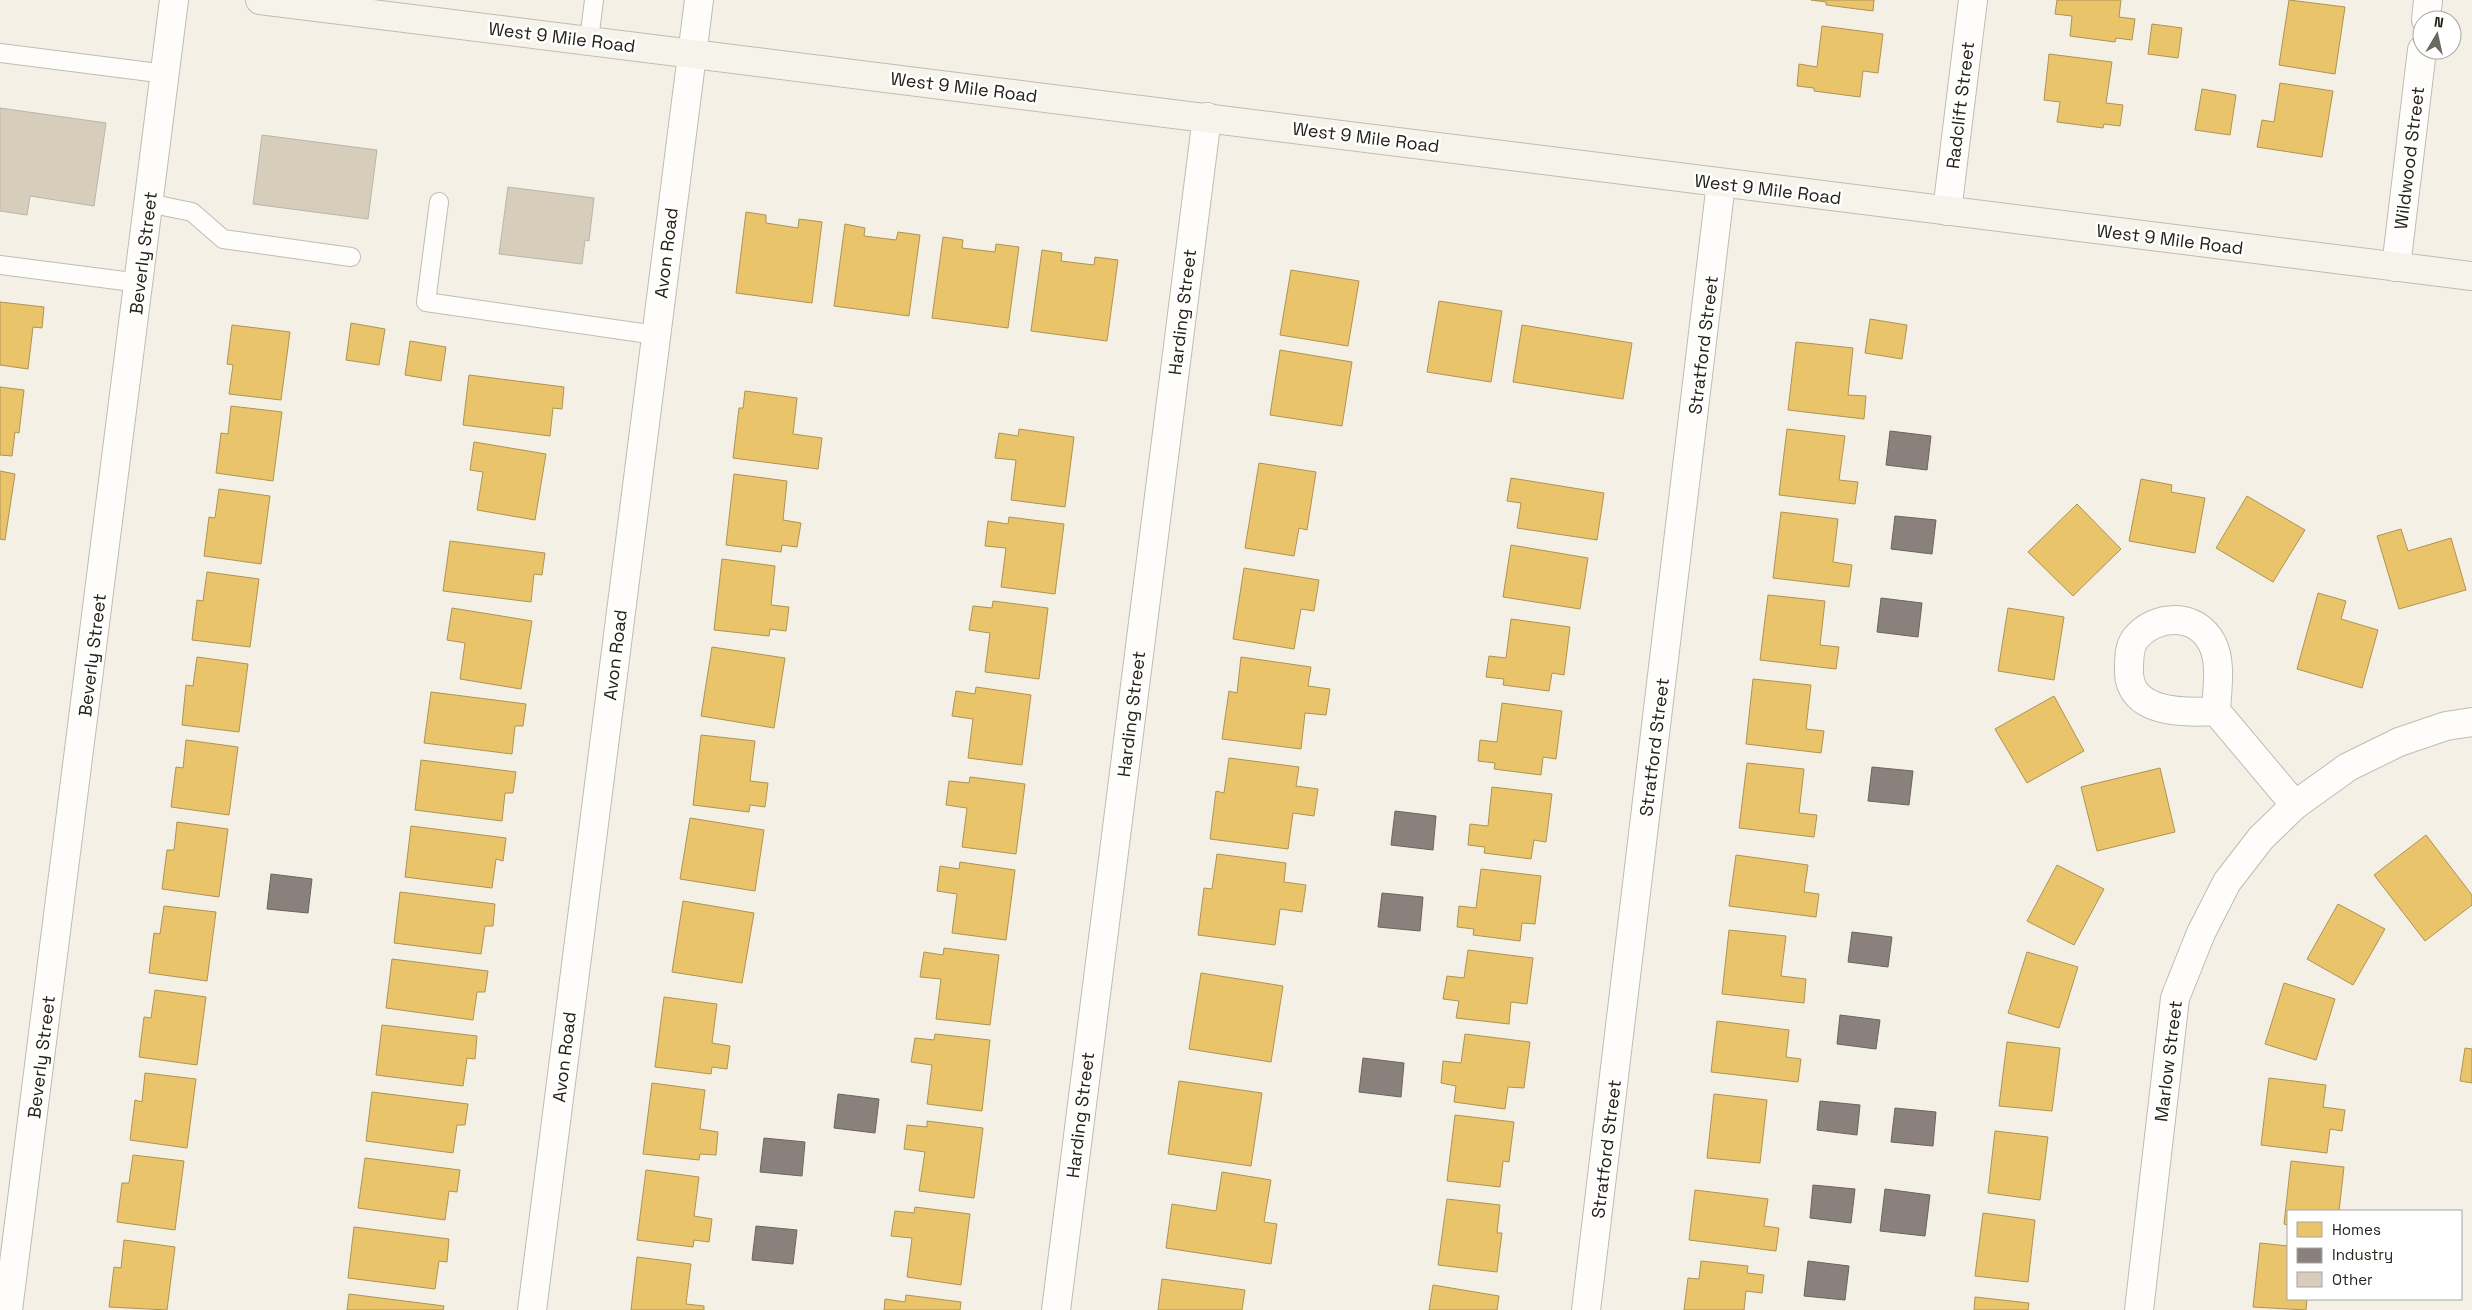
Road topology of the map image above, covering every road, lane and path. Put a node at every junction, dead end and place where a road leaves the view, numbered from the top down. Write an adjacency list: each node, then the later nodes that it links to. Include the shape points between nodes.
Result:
1 (174, 0): 10 (street, Beverly Street)
2 (260, 0): 6 (main road, West 9 Mile Road)
3 (594, 0): 6 (lane)
4 (699, 0): 8 (street, Avon Road)
5 (1973, 0): 15 (street, Radclift Street)
6 (589, 40): 8 (main road, West 9 Mile Road)
7 (0, 54): 10 (lane)
8 (692, 54): 11 (main road, West 9 Mile Road); 21 (street, Avon Road)
9 (2421, 60): 18 (street, Wildwood Street)
10 (166, 74): 14 (street, Beverly Street)
11 (1207, 117): 12 (main road, West 9 Mile Road); 27 (street, Harding Street)
12 (1722, 183): 15 (main road, West 9 Mile Road); 28 (street, Stratford Street)
13 (439, 202): 21 (lane, via 426,302)
14 (148, 203): 16 (lane, via 192,212 223,239); 20 (street, Beverly Street)
15 (1947, 211): 18 (main road, West 9 Mile Road)
16 (352, 256)
17 (0, 265): 20 (lane)
18 (2396, 267): 19 (main road, West 9 Mile Road)
19 (2472, 276)
20 (140, 283): 25 (street, Beverly Street)
21 (656, 334): 26 (street, Avon Road)
22 (2216, 711): 24 (street)
23 (2472, 722): 24 (street, Marlow Street, via 2446,726 2399,742 2348,767)
24 (2295, 805): 29 (street, Marlow Street, via 2261,838 2227,882 2174,998)
25 (8, 1310)
26 (532, 1310)
27 (1056, 1310)
28 (1586, 1310)
29 (2139, 1310)

